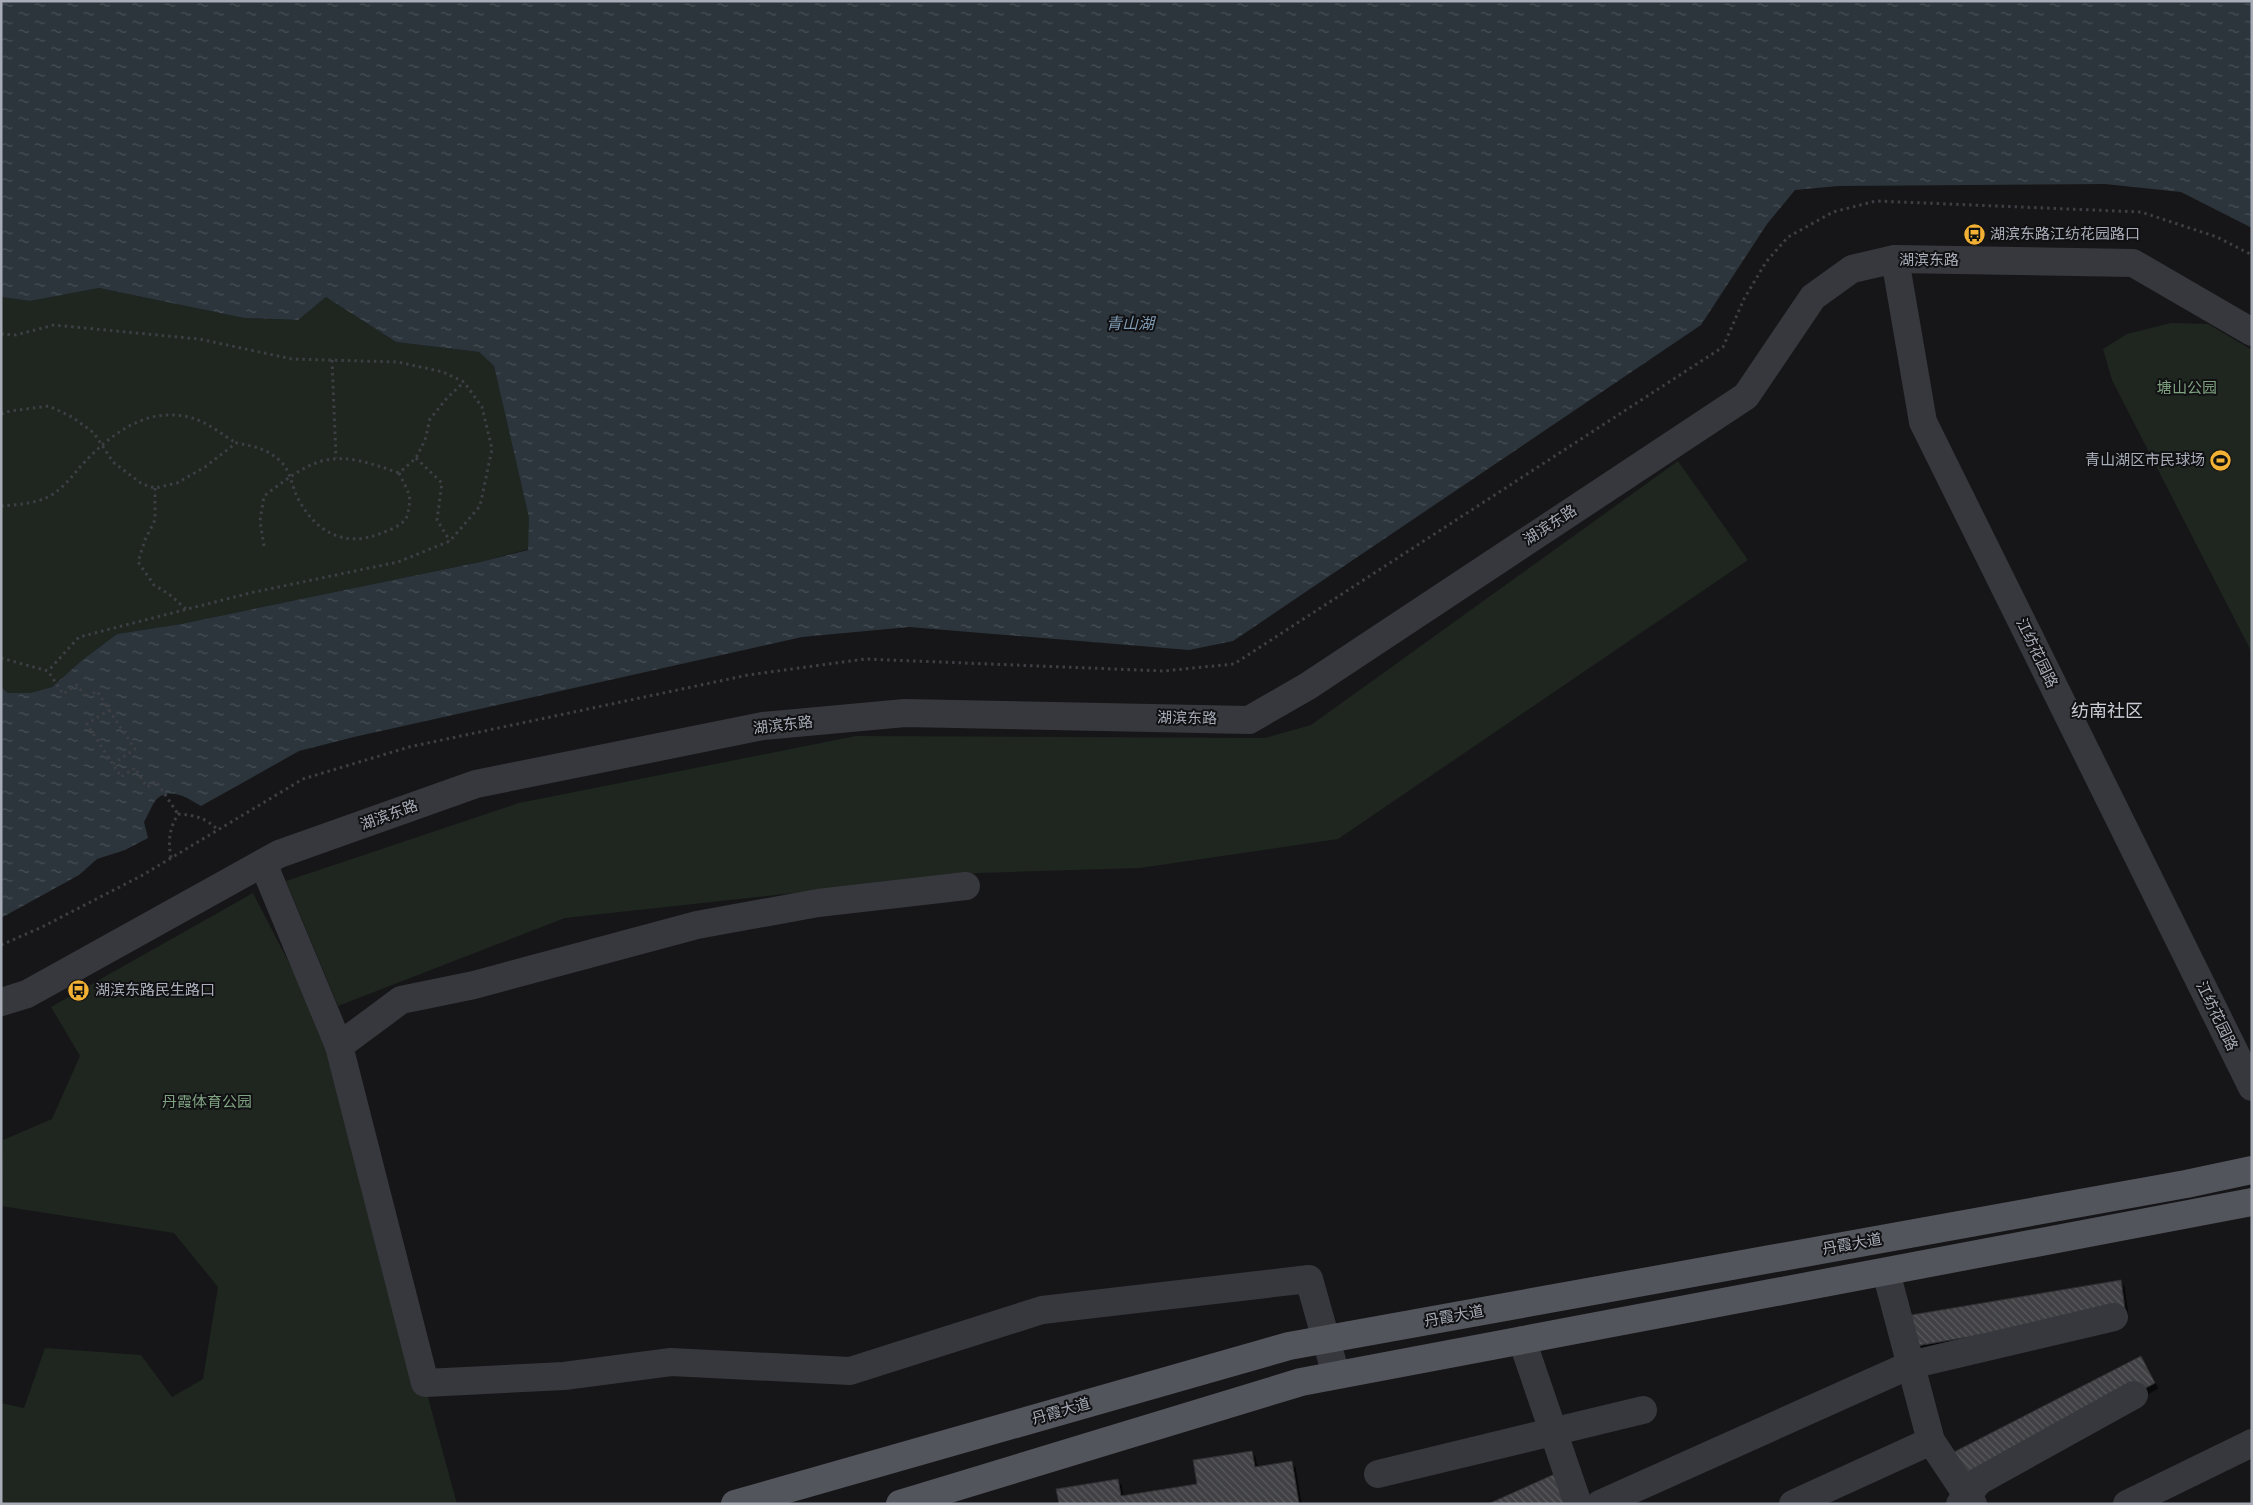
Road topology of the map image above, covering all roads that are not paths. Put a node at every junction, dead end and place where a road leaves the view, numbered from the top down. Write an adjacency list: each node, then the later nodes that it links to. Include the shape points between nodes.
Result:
1 (1895, 259): 2 (street, 湖滨东路, via 2133,263); 3 (street, 湖滨东路, via 1852,269 1813,297 1746,396 1308,686 1249,720 905,713 763,726 476,784 279,854); 7 (street, 江纺花园路, via 1922,422)
2 (2252, 332)
3 (263, 863): 5 (street, 湖滨东路, via 27,994); 6 (street)
4 (966, 886): 6 (street, via 818,903 697,924 474,985 401,1000)
5 (1, 1002)
6 (339, 1046): 16 (street, via 425,1383 564,1376 671,1362 850,1371 1042,1310 1310,1280)
7 (2252, 1087)
8 (2252, 1151): 10 (main road, 丹霞大道)
9 (2252, 1170): 10 (main road, 丹霞大道)
10 (2186, 1184): 16 (main road, 丹霞大道)
11 (2252, 1193): 13 (main road)
12 (2252, 1202): 13 (main road)
13 (2196, 1213): 14 (main road)
14 (1886, 1272): 17 (main road); 18 (street)
15 (2114, 1317): 18 (street)
16 (1326, 1339): 19 (street); 27 (main road, 丹霞大道, via 1289,1346)
17 (1522, 1340): 19 (main road); 22 (street)
18 (1910, 1365): 23 (street); 30 (street)
19 (1336, 1375): 28 (main road, via 1301,1382)
20 (2134, 1395): 26 (street, via 1979,1481)
21 (1643, 1410): 22 (street)
22 (1552, 1432): 25 (street); 29 (street)
23 (1931, 1441): 26 (street); 31 (street)
24 (2252, 1443): 32 (street)
25 (1378, 1474)
26 (1967, 1501)
27 (735, 1504)
28 (900, 1504)
29 (1578, 1504)
30 (1600, 1504)
31 (1793, 1504)
32 (2127, 1504)

